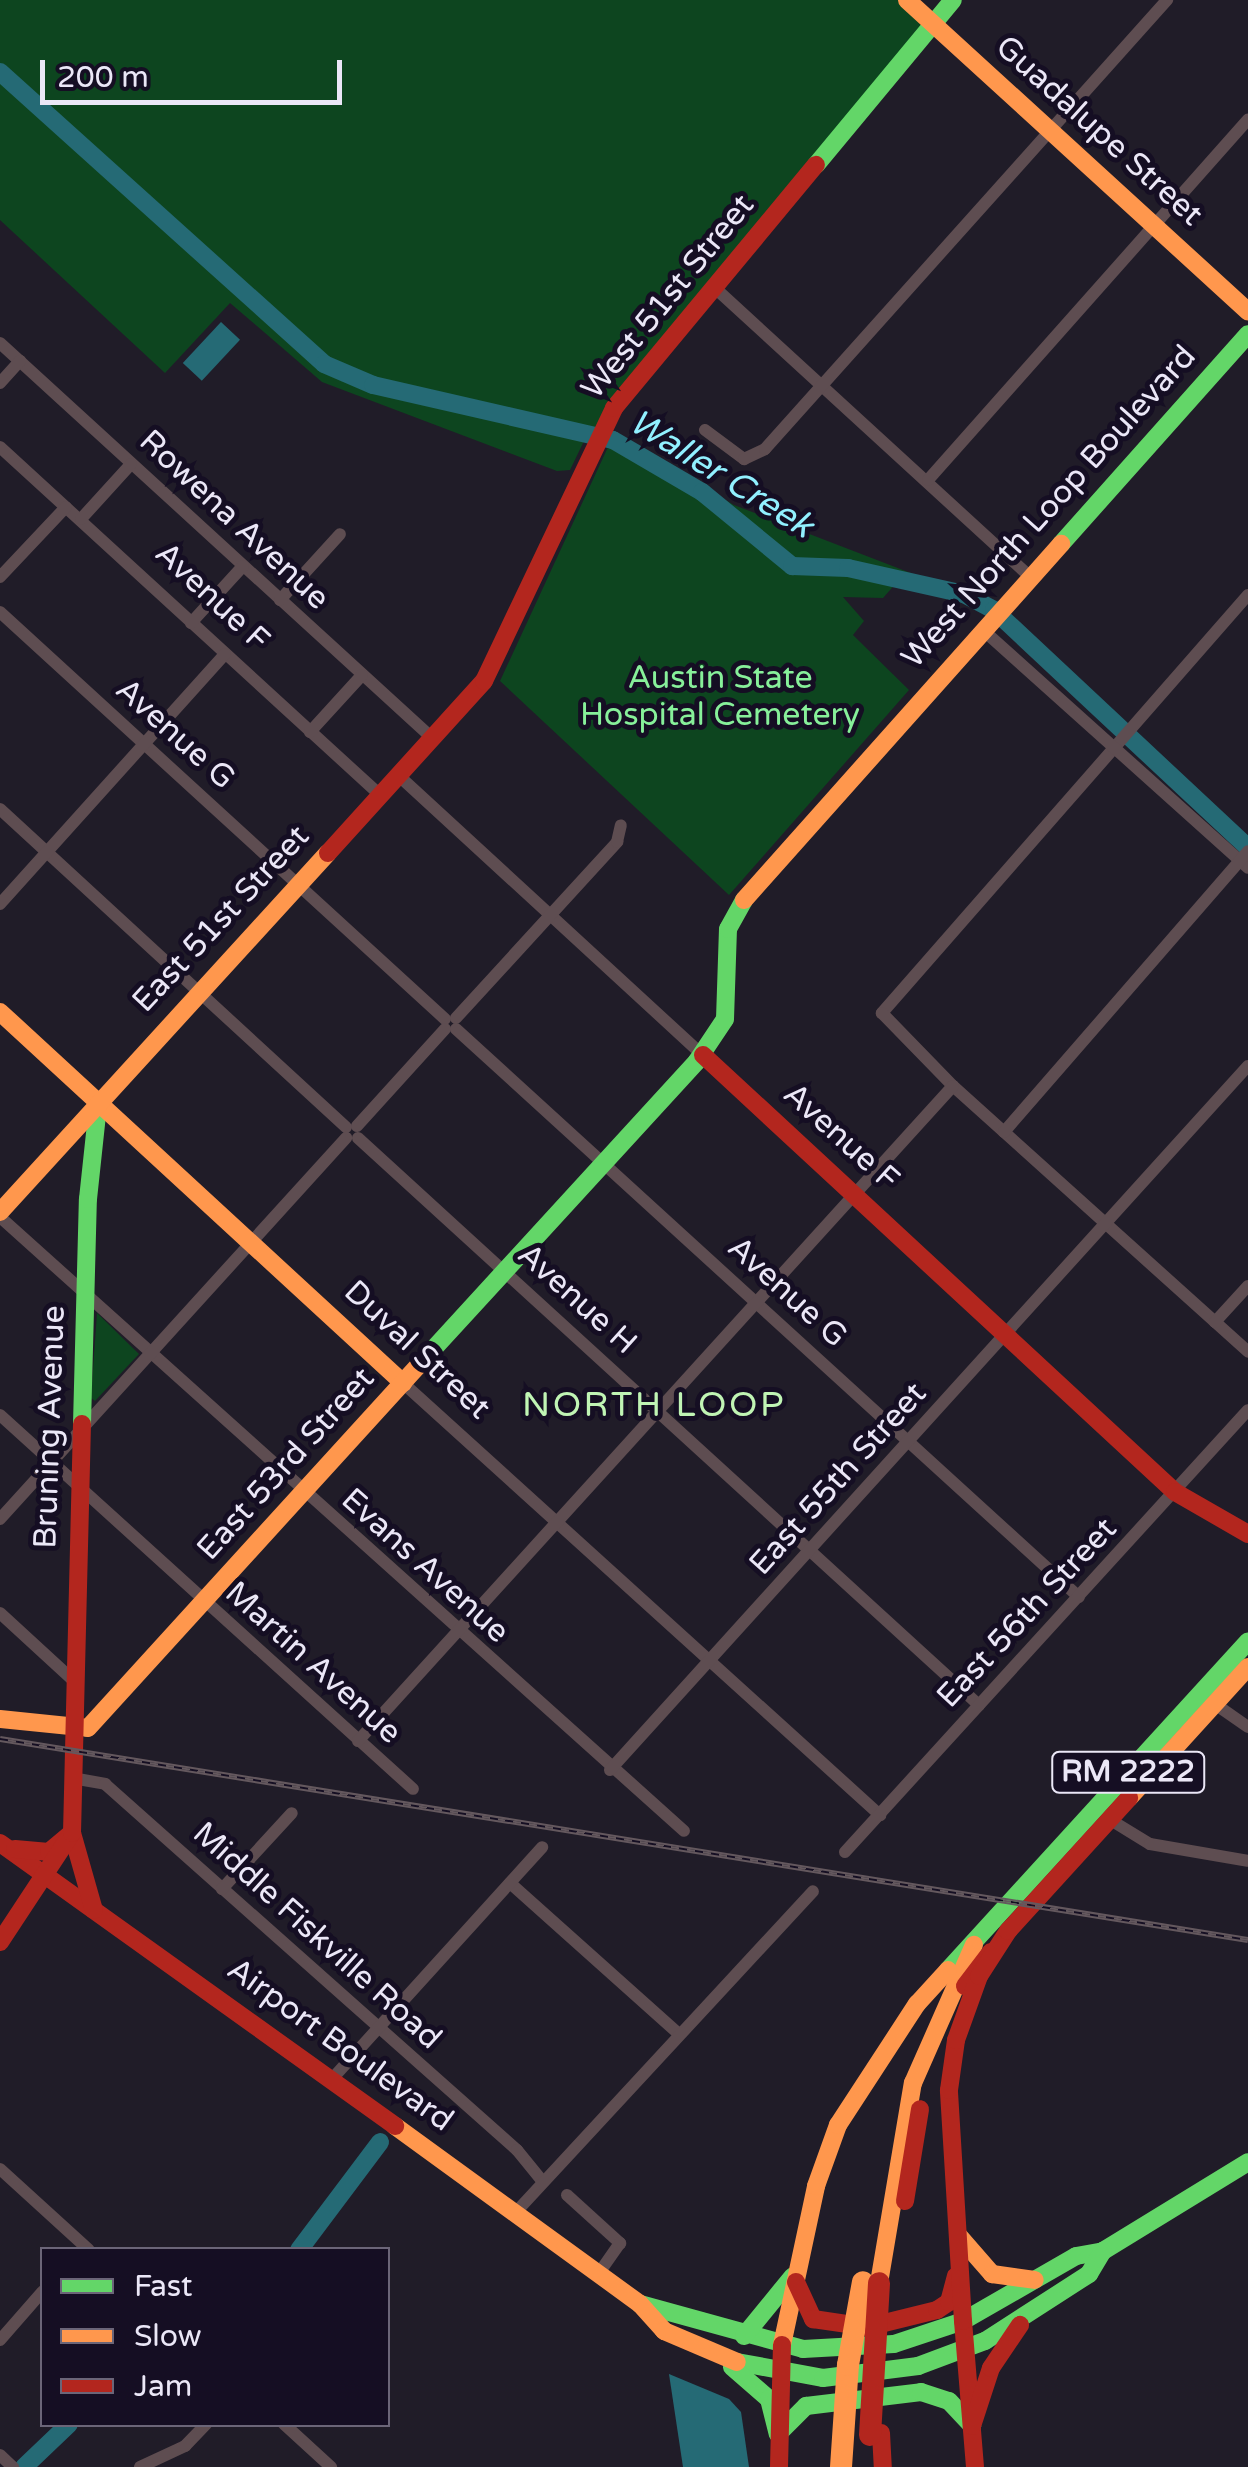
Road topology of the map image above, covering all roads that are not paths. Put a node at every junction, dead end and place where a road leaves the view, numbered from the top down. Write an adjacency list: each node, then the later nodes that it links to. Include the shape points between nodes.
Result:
1 (907, 0): 4 (main road, Guadalupe Street)
2 (954, 0): 4 (main road, West 51st Street)
3 (1167, 0): 6 (street)
4 (933, 24): 6 (main road, Guadalupe Street); 8 (main road, West 51st Street)
5 (1248, 120): 7 (street)
6 (1052, 131): 7 (main road, Guadalupe Street); 14 (street)
7 (1153, 224): 9 (main road, Guadalupe Street); 18 (street)
8 (715, 288): 14 (street); 31 (main road, West 51st Street, via 605,425)
9 (1248, 311)
10 (1248, 334): 23 (main road, West North Loop Boulevard)
11 (0, 343): 12 (street, Rowena Avenue)
12 (20, 361): 13 (street); 17 (street, Rowena Avenue)
13 (0, 383)
14 (822, 385): 15 (street, via 753,460); 18 (street)
15 (705, 430)
16 (0, 447): 19 (street, Avenue F)
17 (131, 464): 20 (street); 22 (street, Rowena Avenue)
18 (928, 480): 23 (street)
19 (66, 507): 20 (street, Avenue F); 24 (street)
20 (81, 520): 29 (street, Avenue F)
21 (340, 534): 26 (street)
22 (243, 566): 26 (street, Rowena Avenue); 29 (street)
23 (1030, 577): 28 (main road, West North Loop Boulevard)
24 (0, 578)
25 (1248, 595): 35 (street)
26 (280, 600): 32 (street, Rowena Avenue)
27 (0, 612): 36 (street, Avenue G)
28 (992, 619): 35 (street); 45 (main road, West North Loop Boulevard)
29 (190, 623): 30 (street, Avenue F)
30 (225, 654): 33 (street, Avenue F); 36 (street)
31 (490, 671): 34 (main road, East 51st Street)
32 (362, 676): 33 (street); 34 (street, Rowena Avenue)
33 (310, 732): 38 (street, Avenue F)
34 (431, 737): 37 (main road, East 51st Street)
35 (1122, 737): 42 (street); 52 (street, via 882,1013)
36 (145, 744): 41 (street); 43 (street, Avenue G)
37 (398, 774): 38 (main road, East 51st Street); 46 (street, Avenue F)
38 (380, 794): 43 (main road, East 51st Street)
39 (0, 810): 41 (street, Avenue H)
40 (622, 825): 46 (street, via 617,842)
41 (46, 850): 44 (street); 47 (street, Avenue H)
42 (1246, 858): 55 (street)
43 (296, 883): 47 (main road, East 51st Street); 49 (street, Avenue G)
44 (0, 904)
45 (740, 904): 50 (main road, East 53rd Street, via 728,929 725,1020)
46 (551, 914): 49 (street); 50 (street, Avenue F)
47 (198, 992): 53 (main road, East 51st Street); 54 (street, Avenue H)
48 (0, 1012): 53 (main road, Duval Street)
49 (450, 1024): 54 (street); 56 (street, Avenue G)
50 (703, 1055): 56 (main road, East 53rd Street); 57 (main road, Avenue F)
51 (1248, 1066): 59 (street, East 55th Street)
52 (952, 1086): 55 (street); 57 (street)
53 (99, 1103): 58 (main road, East 51st Street); 60 (main road, Duval Street); 63 (main road, Bruning Avenue, via 91,1134)
54 (352, 1132): 60 (street); 61 (street, Avenue H)
55 (1004, 1132): 59 (street)
56 (604, 1163): 61 (main road, East 53rd Street); 64 (street, Avenue G)
57 (856, 1194): 64 (street); 66 (main road, Avenue F)
58 (0, 1214): 63 (street, Evans Avenue)
59 (1106, 1225): 65 (street); 66 (street, East 55th Street)
60 (252, 1242): 68 (street); 69 (main road, Duval Street)
61 (505, 1272): 69 (main road, East 53rd Street); 70 (street, Avenue H)
62 (1248, 1286): 65 (street)
63 (86, 1297): 68 (street, Evans Avenue); 73 (main road, Bruning Avenue)
64 (756, 1301): 70 (street); 74 (street, Avenue G)
65 (1215, 1322): 67 (street)
66 (1008, 1334): 74 (street, East 55th Street); 78 (main road, Avenue F)
67 (1248, 1352)
68 (151, 1356): 73 (street); 77 (street, Evans Avenue)
69 (404, 1383): 77 (main road, East 53rd Street); 80 (street, Duval Street)
70 (658, 1409): 80 (street); 82 (street, Avenue H)
71 (1248, 1410): 78 (street, East 56th Street)
72 (0, 1415): 75 (street, Martin Avenue)
73 (82, 1430): 75 (street); 76 (main road, Bruning Avenue)
74 (909, 1442): 82 (street, East 55th Street); 83 (street, Avenue G)
75 (52, 1461): 76 (street, Martin Avenue); 79 (street)
76 (80, 1491): 84 (street, Martin Avenue); 90 (main road, Bruning Avenue)
77 (303, 1492): 84 (main road, East 53rd Street); 86 (street, Evans Avenue)
78 (1176, 1492): 81 (main road, Avenue F); 83 (street, East 56th Street)
79 (0, 1519)
80 (556, 1521): 86 (street); 88 (street, Duval Street)
81 (1248, 1534)
82 (811, 1550): 88 (street, East 55th Street); 92 (street, Avenue H)
83 (1079, 1597): 92 (street, East 56th Street)
84 (204, 1602): 95 (main road, East 53rd Street); 96 (street, Martin Avenue)
85 (0, 1613): 90 (street)
86 (456, 1632): 96 (street); 97 (street, Evans Avenue)
87 (1248, 1641): 115 (main road, RM 2222)
88 (708, 1662): 97 (street, East 55th Street); 101 (street, Duval Street)
89 (1248, 1667): 91 (main road, RM 2222)
90 (75, 1682): 95 (main road, Bruning Avenue)
91 (1215, 1704): 94 (street); 102 (main road, RM 2222)
92 (979, 1705): 101 (street, East 56th Street)
93 (0, 1719): 95 (main road)
94 (1248, 1727)
95 (73, 1741): 98 (main road)
96 (358, 1742): 99 (street, Martin Avenue)
97 (610, 1770): 103 (street, Evans Avenue)
98 (72, 1778): 104 (main road); 111 (street, Middle Fiskville Road, via 105,1784)
99 (413, 1789)
100 (292, 1812): 111 (street)
101 (880, 1815): 107 (street, East 56th Street)
102 (1109, 1819): 108 (street, via 1150,1844); 115 (main road, RM 2222)
103 (684, 1831)
104 (72, 1833): 105 (main road, via 50,1852); 109 (main road); 113 (main road)
105 (4, 1845): 109 (main road, Airport Boulevard)
106 (542, 1846): 110 (street)
107 (846, 1852)
108 (1248, 1860)
109 (48, 1876): 113 (main road, Airport Boulevard); 114 (main road)
110 (510, 1882): 116 (street); 117 (street)
111 (222, 1889): 116 (street, Middle Fiskville Road)
112 (813, 1891): 117 (street)
113 (95, 1910): 118 (main road, Airport Boulevard)
114 (0, 1942)
115 (982, 1949): 124 (main road, via 949,2090); 128 (main road, via 902,2023 838,2125); 130 (main road, RM 2222, via 928,2078); 130 (main road, RM 2222, via 932,2030 896,2156)
116 (377, 2026): 118 (street); 121 (street, Middle Fiskville Road)
117 (678, 2034): 121 (street)
118 (332, 2079): 123 (main road, Airport Boulevard)
119 (1248, 2162): 126 (main road, Airport Boulevard)
120 (0, 2169): 125 (street)
121 (548, 2176): 123 (street)
122 (568, 2194): 127 (street, via 620,2243)
123 (516, 2212): 127 (main road, Airport Boulevard)
124 (958, 2234): 128 (main road, via 949,2302 886,2324 836,2328 813,2319); 129 (main road, via 992,2274); 134 (main road)
125 (84, 2247)
126 (1103, 2251): 129 (main road, Airport Boulevard, via 1076,2256); 133 (main road, Airport Boulevard, via 1089,2274)
127 (598, 2274): 132 (main road, Airport Boulevard)
128 (794, 2274): 135 (main road); 137 (main road)
129 (1038, 2280): 134 (main road, Airport Boulevard)
130 (878, 2282): 145 (main road, RM 2222, bridge); 151 (main road, bridge, via 848,2366)
131 (40, 2294): 136 (street)
132 (640, 2304): 135 (main road, Airport Boulevard); 139 (main road, Airport Boulevard, via 664,2331)
133 (1024, 2317): 138 (main road, Airport Boulevard); 141 (main road, via 991,2368)
134 (963, 2321): 137 (main road, Airport Boulevard, via 874,2348); 138 (main road)
135 (744, 2336): 137 (main road, Airport Boulevard)
136 (0, 2340)
137 (782, 2345): 140 (main road)
138 (965, 2351): 140 (main road, Airport Boulevard, via 877,2375); 141 (main road)
139 (722, 2360): 140 (main road, Airport Boulevard); 144 (main road, via 768,2399)
140 (780, 2373): 144 (main road)
141 (972, 2426): 144 (main road, via 948,2401 921,2392 806,2406); 154 (main road)
142 (203, 2427): 148 (street, via 185,2446)
143 (287, 2427): 149 (street)
144 (778, 2434): 150 (main road)
145 (876, 2434): 152 (main road, RM 2222); 153 (main road, RM 2222)
146 (0, 2456): 147 (street)
147 (12, 2466)
148 (140, 2467)
149 (331, 2467)
150 (779, 2467)
151 (840, 2467)
152 (870, 2467)
153 (883, 2467)
154 (975, 2467)

